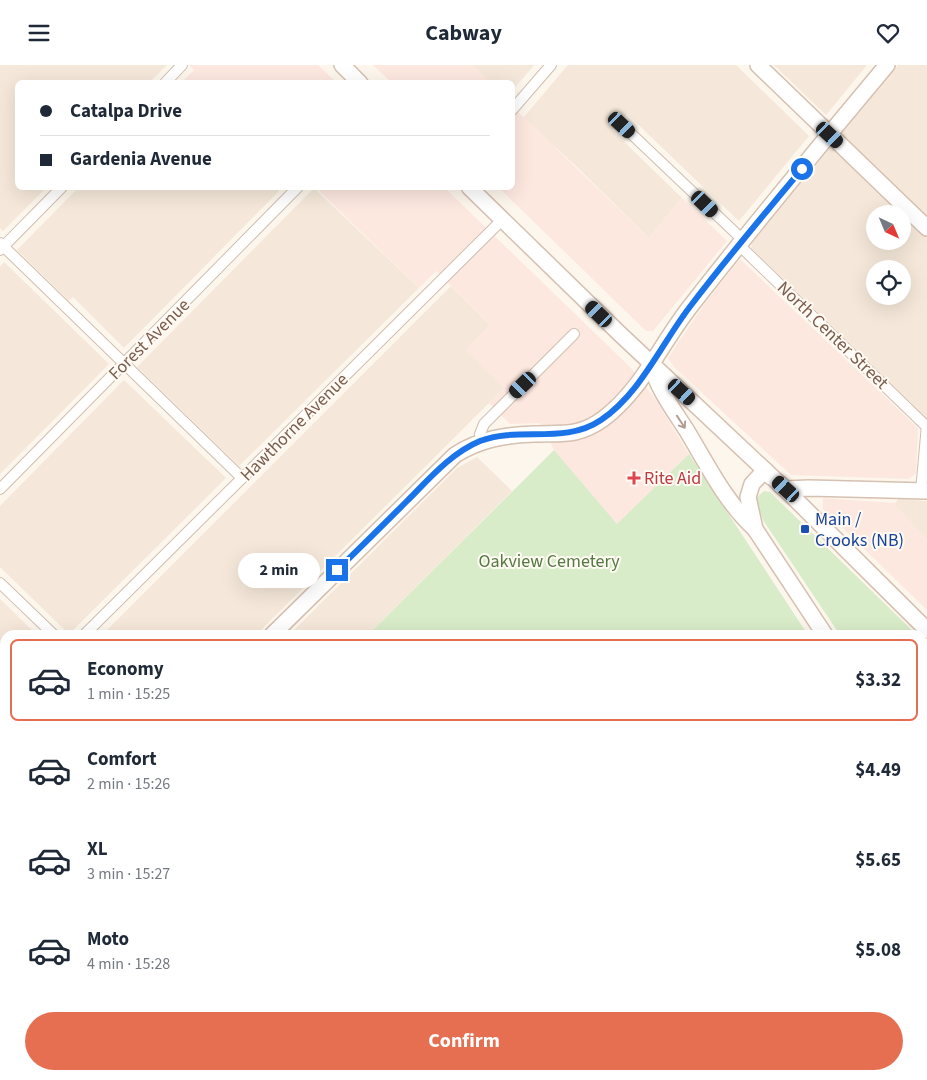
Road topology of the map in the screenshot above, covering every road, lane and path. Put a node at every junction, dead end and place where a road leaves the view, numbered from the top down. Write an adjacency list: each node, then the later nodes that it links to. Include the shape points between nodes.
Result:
1 (182, 65): 6 (street)
2 (342, 65): 7 (main road)
3 (551, 65): 8 (street)
4 (758, 65): 10 (main road)
5 (887, 65): 10 (main road)
6 (168, 80)
7 (357, 80)
8 (515, 107)
9 (622, 125): 16 (street, North Center Street)
10 (830, 135): 15 (main road); 16 (main road)
11 (59, 190): 17 (street)
12 (295, 190): 19 (street, Forest Avenue)
13 (472, 190): 14 (main road)
14 (503, 219): 20 (main road); 24 (street, Hawthorne Avenue)
15 (927, 228)
16 (741, 243): 20 (main road, via 686,312); 21 (street, North Center Street)
17 (1, 247): 19 (street)
18 (574, 334): 22 (street, via 484,424)
19 (124, 364): 24 (street); 25 (street, Forest Avenue)
20 (651, 364): 22 (main road, via 632,391 603,419 588,428 562,435 535,434); 23 (main road); 28 (main road, one-way to 28, via 659,387 710,470 744,519)
21 (926, 425): 27 (street)
22 (481, 441): 32 (main road, via 455,455 443,466)
23 (764, 470): 26 (main road); 28 (main road, via 752,484 748,497)
24 (242, 478): 31 (street, Hawthorne Avenue)
25 (0, 489)
26 (786, 489): 27 (main road); 34 (main road)
27 (924, 491)
28 (755, 529): 33 (main road)
29 (0, 583): 30 (street)
30 (49, 630)
31 (89, 630)
32 (277, 630)
33 (822, 630)
34 (927, 630)

